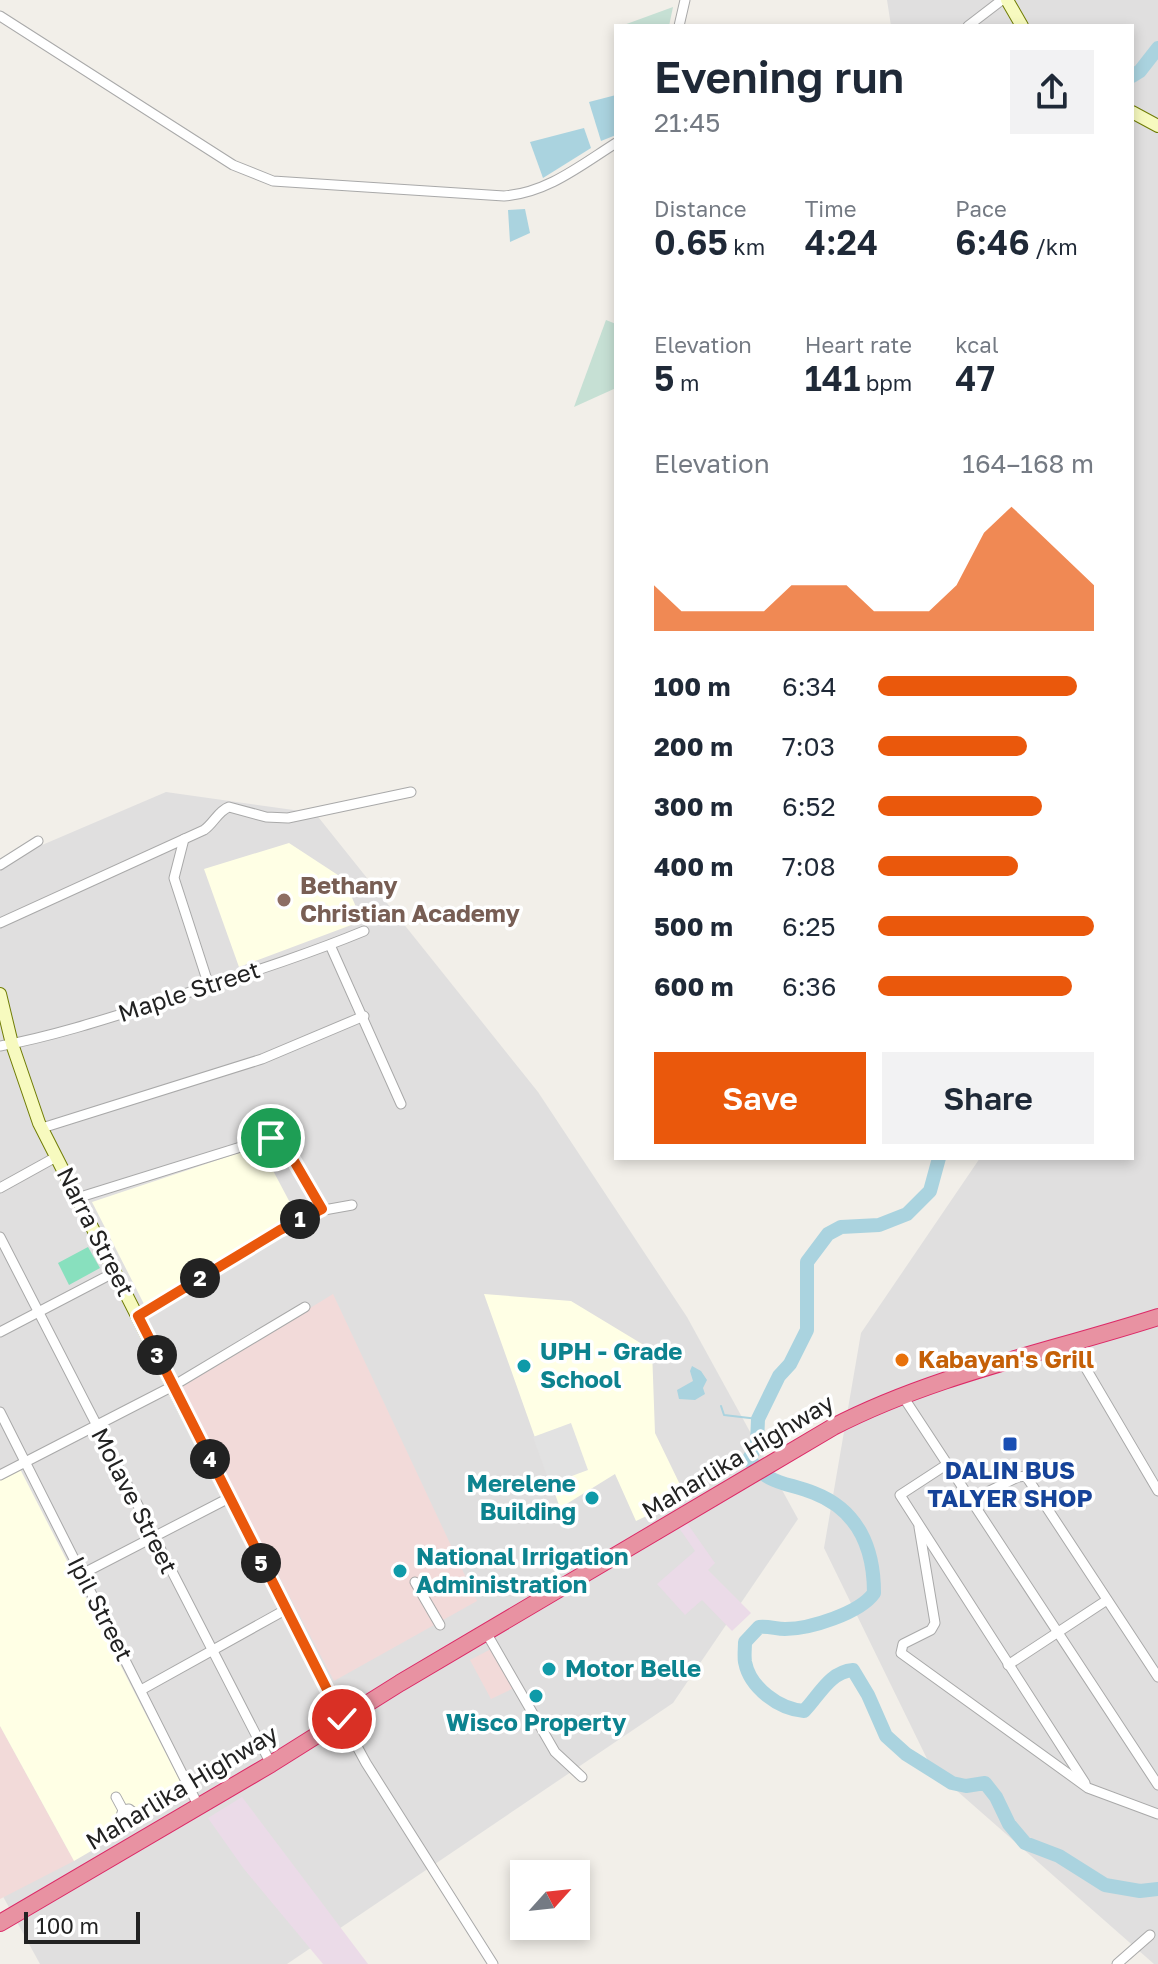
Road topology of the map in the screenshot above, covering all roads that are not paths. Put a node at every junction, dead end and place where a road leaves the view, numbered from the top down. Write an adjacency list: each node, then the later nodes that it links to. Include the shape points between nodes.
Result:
1 (685, 0): 4 (street)
2 (1005, 0): 5 (street); 6 (street)
3 (0, 16): 9 (street, via 233,165 273,181 521,195 559,179)
4 (679, 24)
5 (971, 24)
6 (1021, 24)
7 (1134, 113): 8 (street)
8 (1158, 126)
9 (614, 144)
10 (411, 792): 11 (street, via 288,818 229,807 212,825)
11 (184, 839): 14 (street); 17 (street, via 174,878)
12 (38, 841): 13 (street)
13 (0, 865)
14 (0, 923)
15 (364, 931): 16 (street, Maple Street)
16 (330, 945): 17 (street, Maple Street); 19 (street)
17 (209, 986): 20 (street, Maple Street)
18 (0, 994): 20 (street, Narra Street)
19 (364, 1016): 21 (street); 22 (street, via 262,1059)
20 (6, 1045): 22 (street, Narra Street)
21 (401, 1104)
22 (42, 1128): 23 (street, Narra Street)
23 (56, 1157): 24 (street); 25 (street, Narra Street)
24 (0, 1188)
25 (77, 1198): 27 (street, via 276,1136); 29 (street, Narra Street)
26 (352, 1205): 27 (street)
27 (322, 1209): 32 (street)
28 (0, 1237): 31 (street, Molave Street)
29 (115, 1272): 31 (street); 32 (street, Narra Street)
30 (305, 1307): 36 (street)
31 (38, 1312): 34 (street); 39 (street, Molave Street)
32 (138, 1316): 36 (street, Narra Street)
33 (1158, 1317): 35 (highway, Maharlika Highway)
34 (0, 1332)
35 (1071, 1343): 37 (highway, Maharlika Highway); 43 (street)
36 (173, 1386): 39 (street); 44 (street, Narra Street)
37 (902, 1395): 41 (street); 53 (highway, Maharlika Highway, via 780,1457)
38 (0, 1412): 40 (street, Ipil Street)
39 (94, 1425): 40 (street); 47 (street, Molave Street)
40 (26, 1462): 42 (street); 48 (street, Ipil Street)
41 (946, 1465): 45 (street); 46 (street, via 900,1495)
42 (0, 1475)
43 (1158, 1491)
44 (229, 1498): 47 (street); 51 (street, Narra Street)
45 (969, 1501): 50 (street, via 1026,1476); 54 (street)
46 (919, 1527): 56 (street); 63 (street, via 935,1623 903,1644 901,1653)
47 (152, 1538): 48 (street); 55 (street, Molave Street)
48 (82, 1574): 58 (street, Ipil Street)
49 (415, 1582): 52 (street)
50 (1107, 1600): 54 (street); 57 (street)
51 (285, 1610): 55 (street); 59 (street, Narra Street)
52 (440, 1625)
53 (487, 1634): 59 (highway, Maharlika Highway); 61 (street, via 555,1752)
54 (1058, 1634): 56 (street); 62 (street)
55 (212, 1653): 58 (street); 60 (street, Molave Street)
56 (1008, 1665): 63 (street)
57 (1158, 1677)
58 (141, 1690): 65 (street, Ipil Street)
59 (342, 1719): 60 (highway, Maharlika Highway); 70 (street)
60 (271, 1764): 65 (highway, Maharlika Highway)
61 (582, 1777)
62 (1158, 1785)
63 (1088, 1788): 66 (street)
64 (116, 1797): 67 (street, via 123,1810 120,1819 130,1822)
65 (199, 1807): 67 (highway, Maharlika Highway)
66 (1158, 1814)
67 (140, 1841): 68 (highway, Maharlika Highway)
68 (0, 1923)
69 (1150, 1935): 71 (street)
70 (493, 1964)
71 (1117, 1964)

